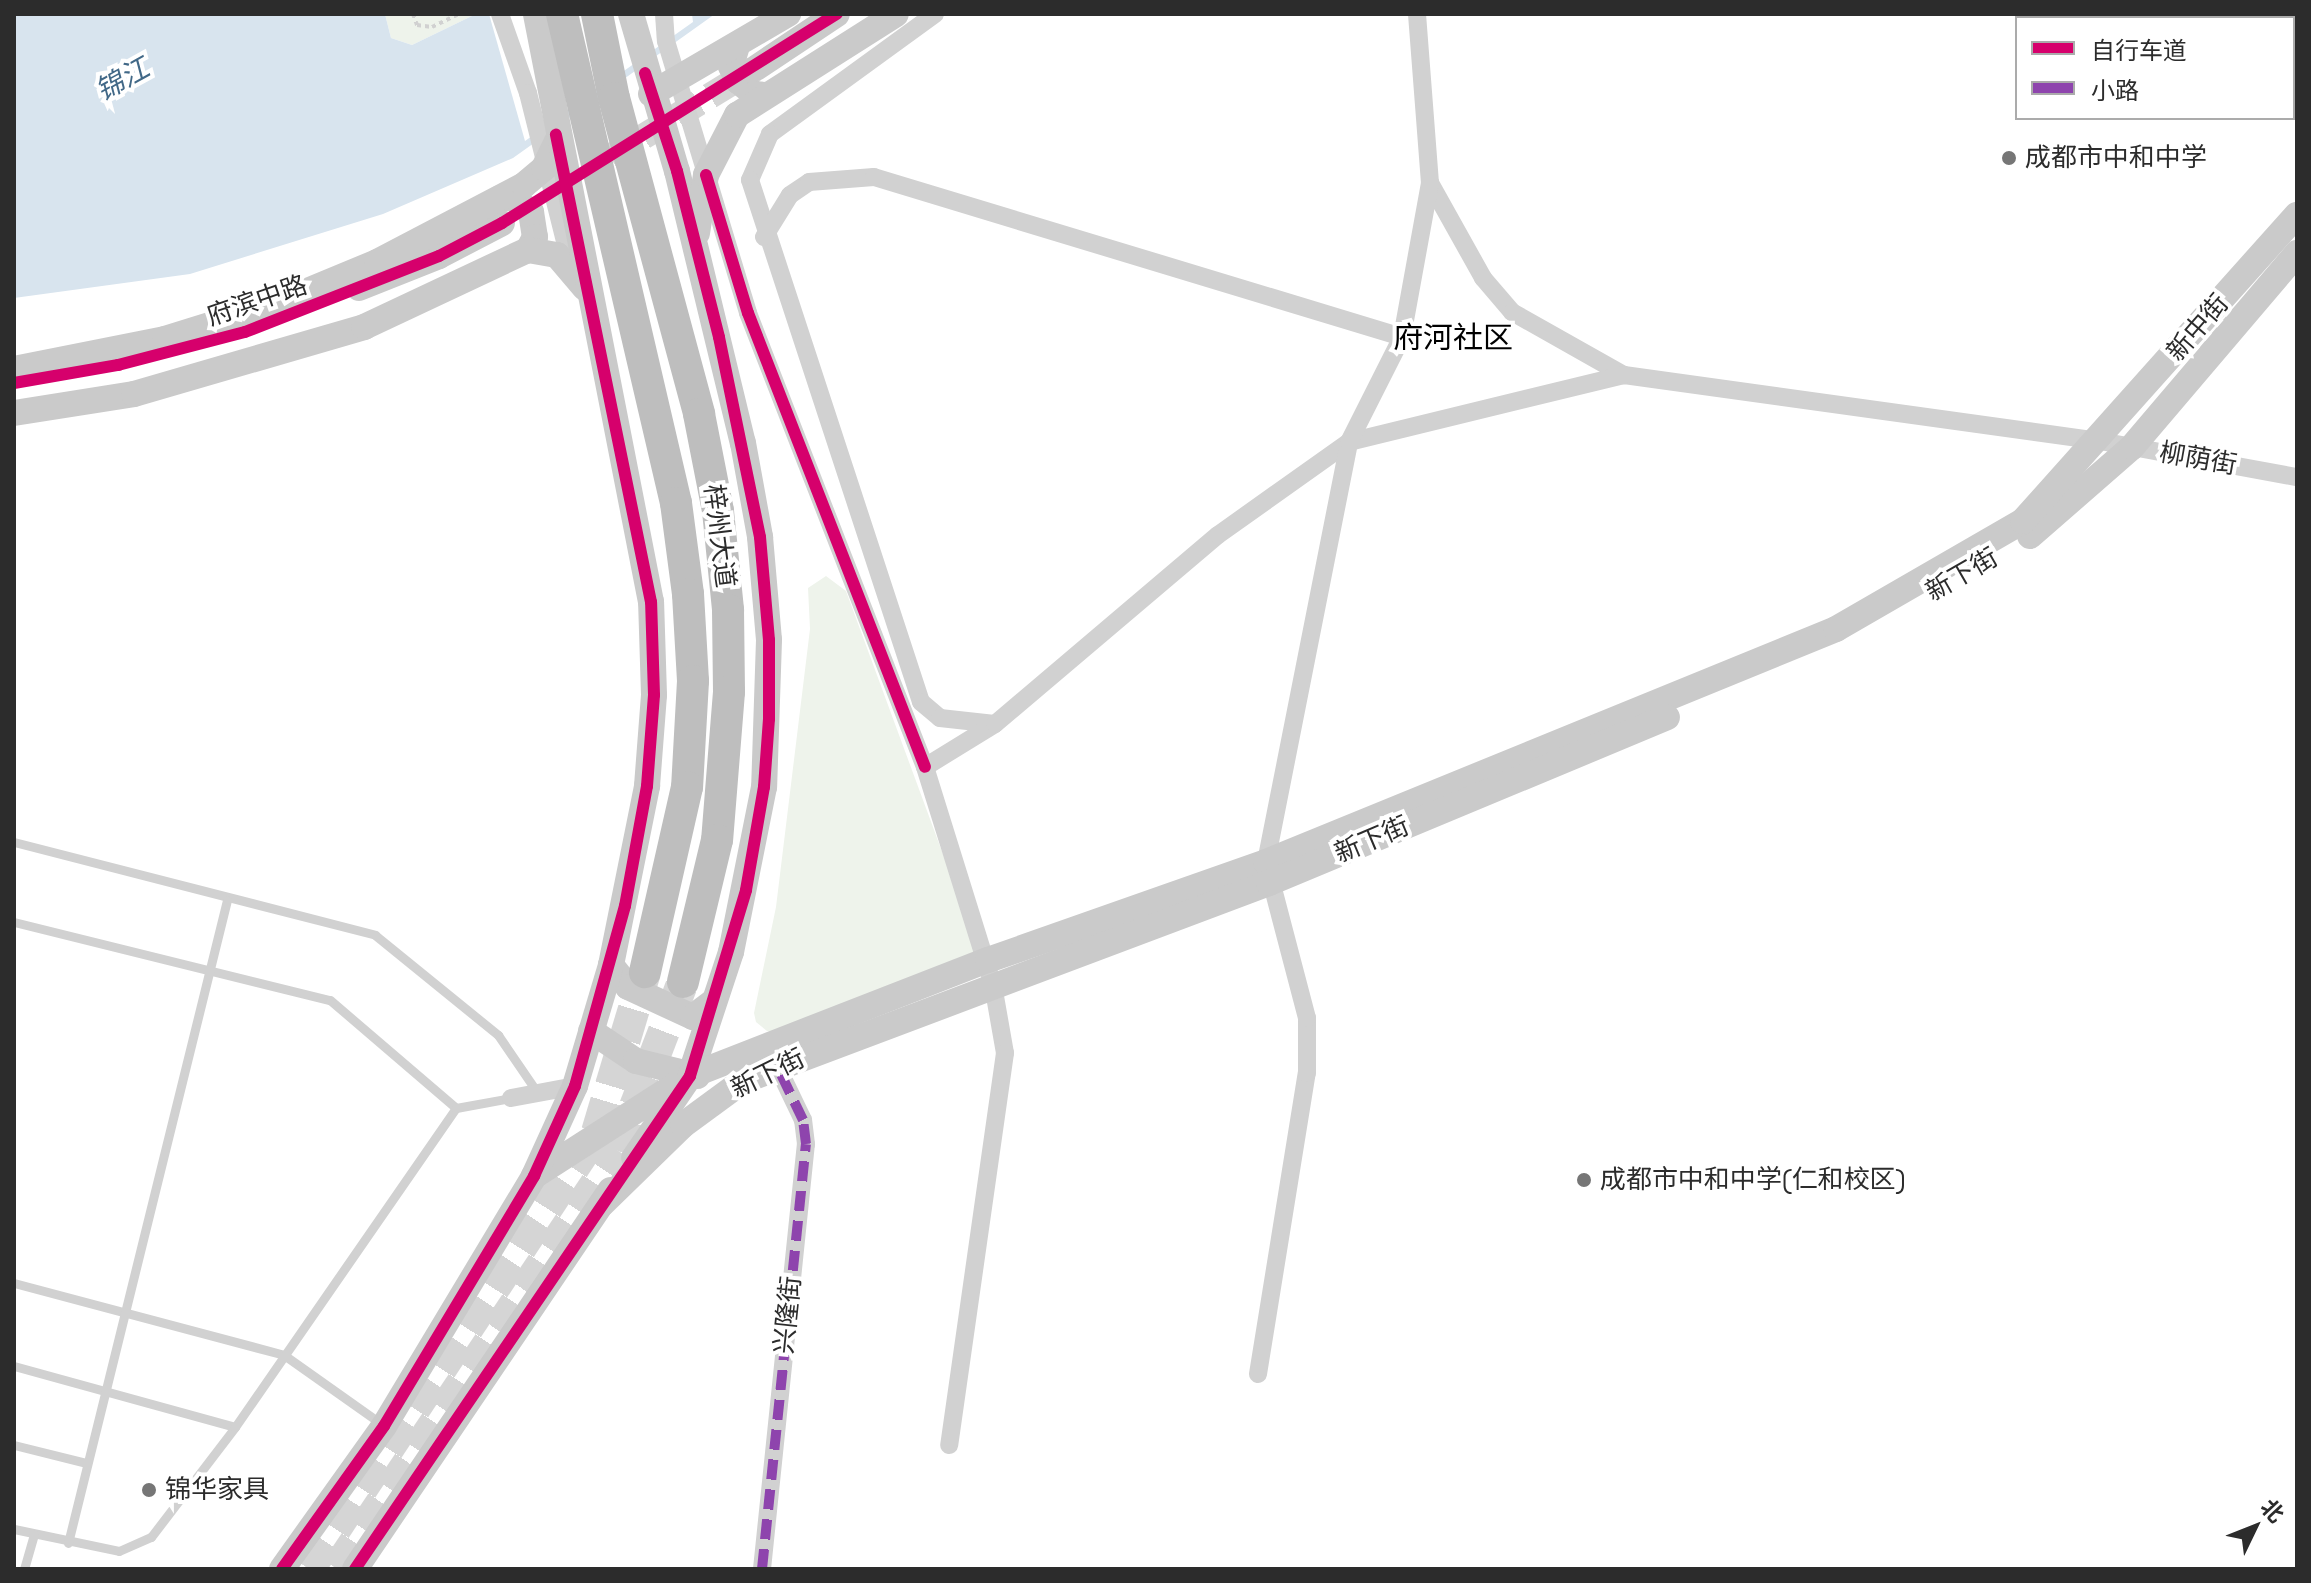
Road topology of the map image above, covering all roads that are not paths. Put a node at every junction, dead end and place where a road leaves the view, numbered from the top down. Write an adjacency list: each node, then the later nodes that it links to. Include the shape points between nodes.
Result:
1 (500, 14): 17 (street)
2 (536, 14): 17 (main road)
3 (562, 14): 45 (highway, 梓州大道, via 666,456 688,594 693,681 687,787)
4 (597, 14): 47 (highway, 梓州大道, via 614,98 699,414 718,511 728,610 729,692 717,840)
5 (631, 14): 15 (main road)
6 (664, 14): 14 (street)
7 (788, 14): 12 (main road)
8 (837, 14): 13 (main road)
9 (896, 14): 16 (main road)
10 (935, 14): 22 (street, via 770,134 750,180)
11 (1417, 14): 19 (street)
12 (737, 46): 14 (main road); 16 (main road, via 731,66 738,81 754,94)
13 (756, 68)
14 (678, 82): 15 (main road); 18 (street)
15 (648, 84): 23 (main road)
16 (766, 95): 18 (main road, via 725,129)
17 (549, 147): 20 (main road); 26 (street); 27 (main road)
18 (706, 175): 23 (main road); 38 (street, via 748,313)
19 (1430, 183): 28 (street); 30 (street, via 1483,278 1512,312)
20 (501, 211): 24 (main road, via 513,198 531,212 535,237); 29 (main road, via 271,306 165,339); 31 (main road, 府滨中路, via 439,256 245,332 118,365)
21 (2297, 215): 33 (main road, 新中街)
22 (764, 237): 28 (street, via 790,195 809,182 874,177); 37 (street, via 921,702 940,718)
23 (695, 244): 48 (main road, via 743,443 760,537 769,640 764,787 746,890)
24 (528, 250): 26 (main road, via 557,255); 32 (main road, via 364,327 134,394)
25 (2297, 253): 35 (main road, 新中街)
26 (572, 269): 27 (main road)
27 (590, 296): 43 (main road, via 651,602 654,695 647,786)
28 (1402, 337): 34 (street)
29 (14, 369)
30 (1624, 375): 33 (street, 柳荫街); 34 (street)
31 (14, 383)
32 (14, 413)
33 (2100, 441): 35 (street, 柳荫街); 40 (main road, 新下街, via 2023,521 1836,629)
34 (1349, 442): 37 (street, via 1218,535); 40 (street)
35 (2132, 447): 36 (street, 柳荫街); 40 (main road, 新下街, via 2030,536 1842,644)
36 (2297, 477)
37 (995, 724): 38 (street)
38 (925, 767): 46 (street)
39 (14, 842): 41 (lane)
40 (1268, 872): 46 (main road, 新下街); 63 (street, via 1307,1018 1307,1073)
41 (227, 900): 44 (lane); 54 (lane, via 375,935 498,1035)
42 (14, 922): 44 (lane)
43 (611, 965): 48 (main road, via 628,987 693,1017); 49 (main road)
44 (210, 972): 56 (lane, via 330,1000); 60 (lane)
45 (645, 972)
46 (990, 973): 50 (main road, 新下街); 51 (main road, 新下街); 68 (street, via 1005,1053)
47 (683, 982)
48 (713, 1002): 51 (main road)
49 (591, 1031): 51 (main road, via 636,1061); 53 (main road)
50 (777, 1066): 52 (main road, 新下街); 76 (street, 兴隆街, via 803,1120 806,1144)
51 (690, 1076): 52 (main road); 57 (main road, 新下街); 58 (main road)
52 (743, 1081): 58 (main road, 新下街, via 683,1125)
53 (575, 1086): 54 (street); 57 (main road)
54 (538, 1094): 55 (street)
55 (511, 1098): 56 (lane)
56 (456, 1108): 61 (lane)
57 (534, 1176): 65 (main road)
58 (602, 1204): 75 (main road)
59 (14, 1283): 60 (lane)
60 (126, 1315): 61 (lane); 64 (lane)
61 (284, 1355): 65 (lane); 66 (lane)
62 (14, 1366): 64 (lane)
63 (1258, 1374)
64 (106, 1392): 66 (lane); 69 (lane)
65 (384, 1426): 74 (main road)
66 (235, 1427): 72 (lane, via 151,1537 119,1551)
67 (14, 1445): 69 (lane)
68 (949, 1445)
69 (87, 1463): 72 (lane)
70 (14, 1529): 71 (lane)
71 (34, 1534): 72 (lane); 73 (lane)
72 (68, 1543)
73 (24, 1569)
74 (282, 1569)
75 (355, 1569)
76 (762, 1569)

